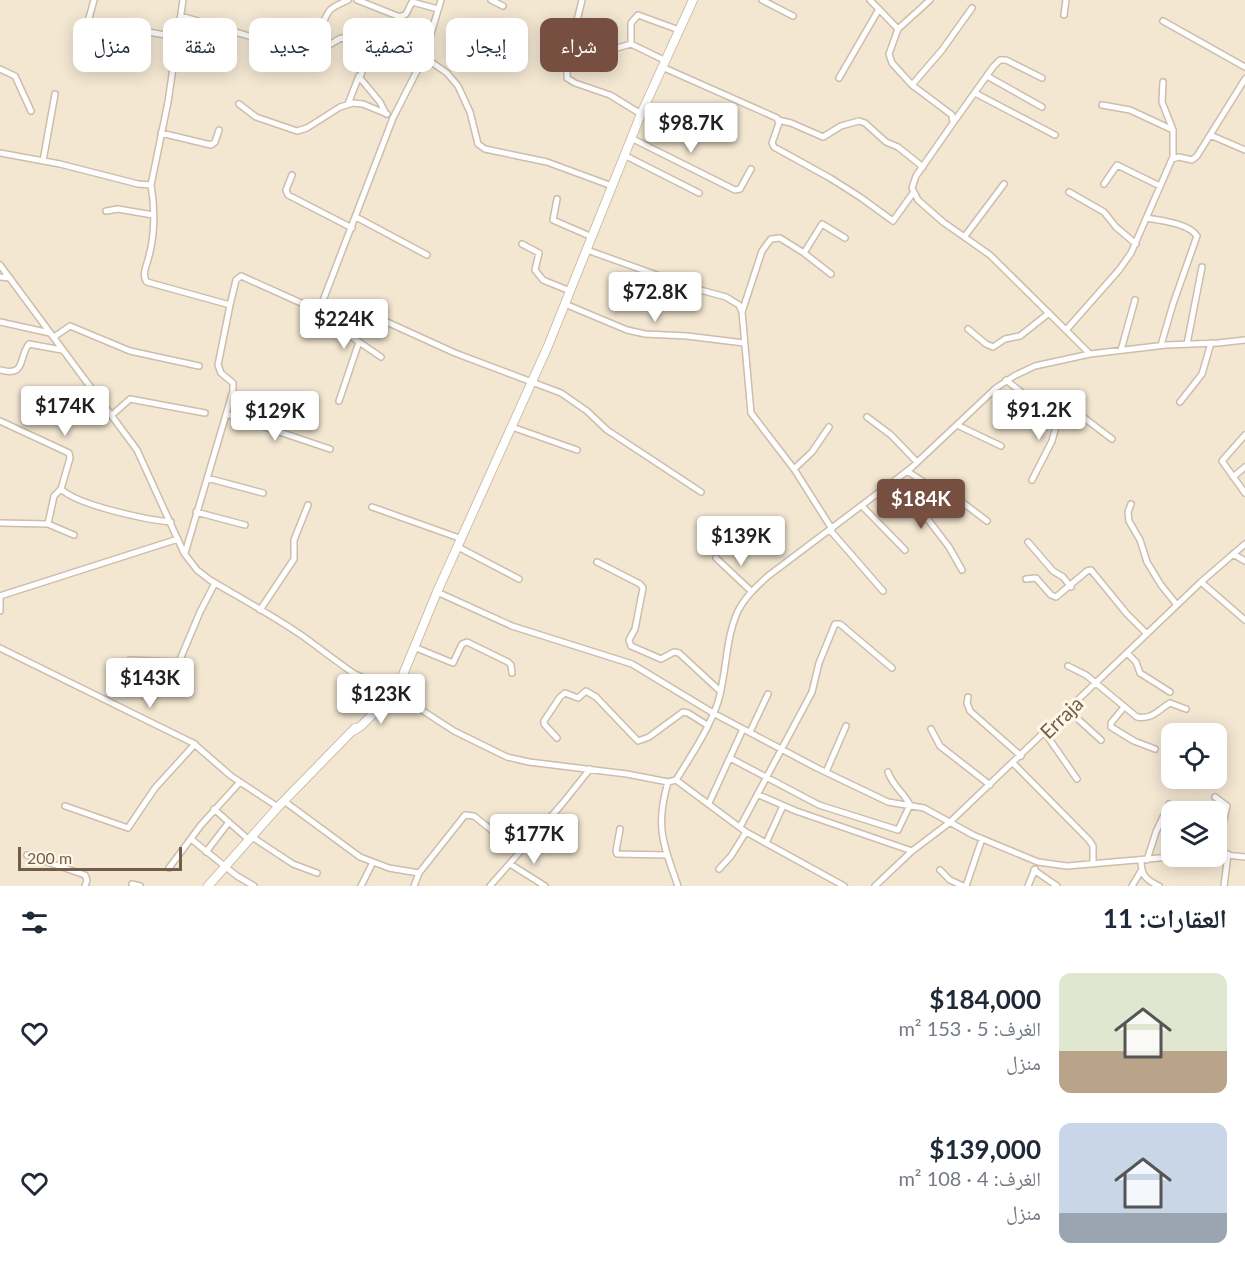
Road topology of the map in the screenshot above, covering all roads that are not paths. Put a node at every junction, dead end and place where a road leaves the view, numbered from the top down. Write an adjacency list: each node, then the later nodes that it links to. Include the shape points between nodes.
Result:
1 (94, 0): 24 (street, via 89,18 93,23)
2 (183, 0): 18 (street)
3 (348, 0): 34 (street, via 329,11 317,38 329,45 341,38 367,45)
4 (357, 0): 14 (street, via 400,17 406,15 411,2)
5 (441, 0): 14 (street)
6 (491, 0): 13 (street)
7 (582, 0): 49 (street, via 567,62 567,78 610,95)
8 (693, 0): 23 (main road)
9 (762, 0): 19 (street)
10 (870, 0): 15 (street)
11 (930, 0): 22 (street)
12 (1066, 0): 17 (street)
13 (503, 6)
14 (438, 9): 21 (street)
15 (879, 9): 22 (street); 36 (street)
16 (972, 9): 40 (street)
17 (1064, 15)
18 (181, 16): 25 (street)
19 (793, 16)
20 (1163, 21): 30 (street)
21 (434, 23)
22 (898, 29): 40 (street, via 890,60)
23 (679, 30): 26 (street, via 638,15 632,23); 29 (main road)
24 (163, 35)
25 (249, 36)
26 (631, 44): 27 (street); 29 (street)
27 (618, 48)
28 (434, 64): 70 (street, via 458,86 481,147 548,162)
29 (663, 64): 49 (main road); 51 (street)
30 (1245, 67)
31 (0, 69): 47 (street, via 15,76)
32 (172, 72): 55 (street)
33 (416, 72): 50 (street)
34 (359, 76): 44 (street); 48 (street)
35 (987, 76): 37 (street, via 1003,60); 41 (street); 46 (street)
36 (839, 78)
37 (1042, 78)
38 (1245, 79): 57 (street)
39 (1163, 82): 54 (street, via 1162,102)
40 (912, 85): 52 (street, via 950,112)
41 (975, 93): 52 (street); 56 (street)
42 (54, 94): 63 (street)
43 (239, 104): 44 (street, via 256,117 297,131)
44 (348, 105): 48 (street, via 358,102)
45 (1102, 105): 54 (street, via 1130,110)
46 (1042, 107)
47 (30, 111)
48 (386, 114): 50 (street)
49 (641, 114): 58 (main road)
50 (393, 118): 78 (street)
51 (778, 120): 64 (street, via 823,137 841,126 866,123); 74 (street, via 774,147 855,193 890,220 895,220)
52 (953, 123): 64 (street)
53 (219, 130): 55 (street, via 211,145)
54 (1173, 130): 62 (street)
55 (161, 133): 69 (street)
56 (1055, 135)
57 (1209, 135): 59 (street); 62 (street, via 1195,159)
58 (631, 138): 61 (main road); 65 (street, via 735,190 740,189)
59 (1245, 150)
60 (0, 153): 63 (street)
61 (624, 155): 70 (main road); 73 (street)
62 (1173, 158): 71 (street)
63 (43, 161): 69 (street)
64 (923, 167): 74 (street, via 912,184)
65 (751, 169)
66 (292, 175): 80 (street, via 288,195)
67 (1004, 184): 81 (street)
68 (1104, 184): 71 (street, via 1119,165)
69 (151, 185): 77 (street)
70 (612, 186): 82 (main road)
71 (1160, 186): 79 (street)
72 (1069, 192): 85 (street, via 1104,212)
73 (699, 193)
74 (913, 193): 81 (street, via 943,222)
75 (557, 199): 82 (street, via 553,220)
76 (105, 211): 77 (street, via 118,209)
77 (153, 215): 97 (street, via 145,281)
78 (356, 217): 80 (street); 88 (street)
79 (1146, 219): 85 (street); 111 (street, via 1174,224 1197,236)
80 (352, 228): 99 (street)
81 (965, 236): 101 (street)
82 (591, 237): 86 (main road)
83 (845, 238): 87 (street, via 822,224)
84 (522, 244): 94 (street, via 539,253 535,270 541,278)
85 (1136, 244): 104 (street, via 1119,270)
86 (586, 250): 94 (main road); 100 (street, via 726,297 739,305)
87 (804, 253): 91 (street); 100 (street, via 780,238 771,239 762,251)
88 (427, 255)
89 (0, 265): 93 (street)
90 (1202, 267): 109 (street)
91 (831, 274)
92 (0, 277): 93 (street)
93 (10, 278): 105 (street)
94 (570, 291): 96 (main road)
95 (1135, 300): 113 (street)
96 (565, 304): 108 (street, via 645,334); 118 (main road)
97 (230, 305): 99 (street, via 236,280 241,276); 124 (street, via 218,364 221,373 233,383)
98 (356, 308): 118 (street, via 455,352)
99 (319, 311): 107 (street)
100 (742, 312): 108 (street)
101 (1049, 313): 103 (street, via 1020,336 993,347); 104 (street)
102 (0, 322): 105 (street)
103 (968, 329)
104 (1066, 329): 114 (street)
105 (52, 335): 112 (street); 116 (street, via 70,326 130,351)
106 (1245, 340): 110 (street)
107 (359, 342): 115 (street); 120 (street)
108 (744, 343): 138 (street, via 751,413)
109 (1186, 344): 110 (street); 111 (street)
110 (1211, 344): 121 (street, via 1202,374)
111 (1161, 345): 113 (street)
112 (62, 350): 117 (street, via 29,344 19,369); 125 (street)
113 (1121, 351): 114 (street)
114 (1090, 354): 119 (street, via 1035,366)
115 (381, 357)
116 (199, 366)
117 (0, 370)
118 (532, 380): 129 (main road); 145 (street, via 566,396 607,430)
119 (1006, 380): 122 (street, via 1035,404); 128 (street)
120 (339, 401)
121 (1180, 402)
122 (1061, 408): 132 (street, via 1071,408); 143 (street, via 1052,441)
123 (205, 413): 125 (street, via 130,399)
124 (226, 414): 134 (street); 141 (street)
125 (112, 415): 154 (street, via 143,459)
126 (867, 417): 136 (street)
127 (0, 421): 144 (street, via 69,453)
128 (957, 425): 133 (street); 136 (street)
129 (512, 427): 135 (street); 162 (main road)
130 (829, 427): 138 (street)
131 (1245, 435): 140 (street, via 1222,461)
132 (1112, 439)
133 (1001, 446)
134 (330, 449)
135 (577, 450)
136 (917, 462): 139 (street)
137 (1245, 467): 140 (street)
138 (794, 469): 158 (street)
139 (907, 471): 142 (street); 153 (street, via 933,488 950,493)
140 (1233, 477): 147 (street)
141 (207, 478): 146 (street); 152 (street)
142 (897, 479): 150 (street); 170 (street)
143 (1032, 480)
144 (61, 489): 154 (street, via 75,498); 156 (street, via 54,496)
145 (701, 492)
146 (264, 493)
147 (1245, 493)
148 (1131, 504): 180 (street, via 1130,521 1147,562)
149 (308, 505): 181 (street, via 294,540 294,559)
150 (862, 506): 158 (street); 164 (street)
151 (372, 507): 162 (street)
152 (196, 512): 157 (street); 165 (street)
153 (987, 521)
154 (171, 522): 160 (street)
155 (0, 523): 156 (street)
156 (48, 524): 159 (street)
157 (245, 525)
158 (831, 529): 176 (street); 177 (street)
159 (74, 535)
160 (178, 539): 165 (street); 179 (street)
161 (1028, 542): 175 (street)
162 (460, 543): 171 (street); 178 (main road)
163 (1245, 544): 166 (street, Erraja)
164 (905, 550)
165 (184, 553): 174 (street, via 197,570)
166 (1233, 554): 168 (street); 173 (street, Erraja)
167 (717, 558): 176 (street)
168 (1245, 561)
169 (597, 562): 195 (street, via 643,588 629,640 631,646 661,659 679,653)
170 (962, 570)
171 (519, 579)
172 (1026, 579): 175 (street, via 1036,578 1054,597)
173 (1201, 582): 180 (street, Erraja); 183 (street)
174 (215, 583): 181 (street); 188 (street, via 179,662)
175 (1071, 586): 184 (street, via 1091,570)
176 (751, 591): 195 (street, via 733,624)
177 (883, 591)
178 (437, 592): 185 (main road); 204 (street, via 512,626 632,664)
179 (0, 597): 182 (street)
180 (1177, 605): 184 (street, Erraja)
181 (260, 610): 193 (street)
182 (0, 611)
183 (1245, 620)
184 (1147, 634): 187 (street, Erraja)
185 (414, 646): 191 (street, via 453,663 462,644 467,642 508,662); 194 (main road)
186 (0, 648): 213 (street)
187 (1127, 653): 192 (street, Erraja); 196 (street, via 1140,673)
188 (130, 660)
189 (1068, 666): 192 (street)
190 (892, 668): 214 (street, via 836,624 819,663 812,692)
191 (512, 673)
192 (1096, 683): 201 (street); 202 (street, Erraja)
193 (375, 685): 194 (street); 194 (main road, via 386,684); 200 (main road)
194 (392, 690): 199 (main road); 199 (street); 200 (main road)
195 (720, 691): 204 (street)
196 (1170, 692)
197 (768, 694): 209 (street)
198 (968, 697): 216 (street, via 970,711)
199 (402, 700): 200 (main road); 219 (street, via 507,757)
200 (379, 705): 231 (main road)
201 (1124, 707): 203 (street, via 1141,718 1157,714 1170,703); 215 (street, via 1111,727)
202 (1068, 710): 210 (street, Erraja); 212 (street)
203 (1186, 710)
204 (714, 713): 205 (street); 207 (street)
205 (707, 725): 211 (street, via 683,712 638,741 589,692 578,698 565,693 544,720); 223 (street)
206 (846, 726): 220 (street)
207 (744, 729): 209 (street); 217 (street)
208 (931, 729): 227 (street, via 940,746)
209 (750, 732): 214 (street)
210 (1045, 733): 216 (street, Erraja); 224 (street)
211 (557, 738)
212 (1101, 740)
213 (195, 744): 225 (street); 234 (street, via 155,788 128,828)
214 (783, 749): 220 (street); 222 (street)
215 (1155, 749)
216 (1021, 756): 218 (street, Erraja)
217 (730, 758): 222 (street); 230 (street)
218 (1013, 763): 227 (street, Erraja); 260 (street, via 1089,840)
219 (590, 769): 226 (street); 250 (street)
220 (826, 772): 233 (street, via 888,802)
221 (888, 772): 233 (street)
222 (768, 778): 228 (street); 232 (street)
223 (676, 780): 226 (street); 230 (street)
224 (1077, 780)
225 (240, 782): 231 (street); 236 (street)
226 (668, 782): 252 (street, via 660,816)
227 (990, 785): 240 (street, Erraja)
228 (759, 795): 235 (street); 241 (street)
229 (1215, 797): 253 (street, via 1227,806 1216,854)
230 (709, 803): 241 (street)
231 (281, 804): 244 (main road); 257 (street)
232 (819, 804): 233 (street, via 896,830); 237 (street)
233 (910, 805): 240 (street, via 924,808)
234 (65, 806)
235 (783, 806): 237 (street); 247 (street)
236 (214, 809): 239 (street); 245 (street)
237 (813, 817): 248 (street)
238 (1161, 821): 256 (street)
239 (229, 822): 244 (street); 249 (street)
240 (949, 823): 246 (street); 248 (street, Erraja)
241 (740, 827): 243 (street)
242 (620, 830): 252 (street, via 617,854)
243 (746, 832): 247 (street); 263 (street)
244 (250, 838): 261 (main road); 267 (street)
245 (191, 839): 249 (street); 262 (street)
246 (982, 839): 258 (street); 281 (street)
247 (766, 843): 279 (street)
248 (912, 851): 280 (street, Erraja)
249 (206, 852): 261 (street)
250 (519, 852): 259 (street); 268 (street, via 474,816 465,815)
251 (27, 855): 271 (street, via 85,875)
252 (667, 855): 278 (street)
253 (1228, 855): 254 (street); 286 (street)
254 (1245, 857)
255 (1161, 859): 256 (street)
256 (1144, 861): 260 (street); 266 (street)
257 (373, 862): 268 (street); 275 (street)
258 (1038, 862): 260 (street); 265 (street)
259 (510, 864): 270 (street); 277 (street)
260 (1093, 864)
261 (225, 867): 273 (main road); 274 (street)
262 (169, 868)
263 (719, 869)
264 (940, 870): 281 (street)
265 (1034, 870): 282 (street); 283 (street)
266 (1141, 871): 284 (street); 285 (street, via 1148,881)
267 (317, 873)
268 (419, 873): 276 (street)
269 (132, 884): 272 (street)
270 (494, 885)
271 (85, 886)
272 (140, 886)
273 (208, 886)
274 (254, 886)
275 (361, 886)
276 (414, 886)
277 (545, 886)
278 (678, 886)
279 (844, 886)
280 (874, 886)
281 (964, 886)
282 (1028, 886)
283 (1057, 886)
284 (1132, 886)
285 (1159, 886)
286 (1224, 886)

